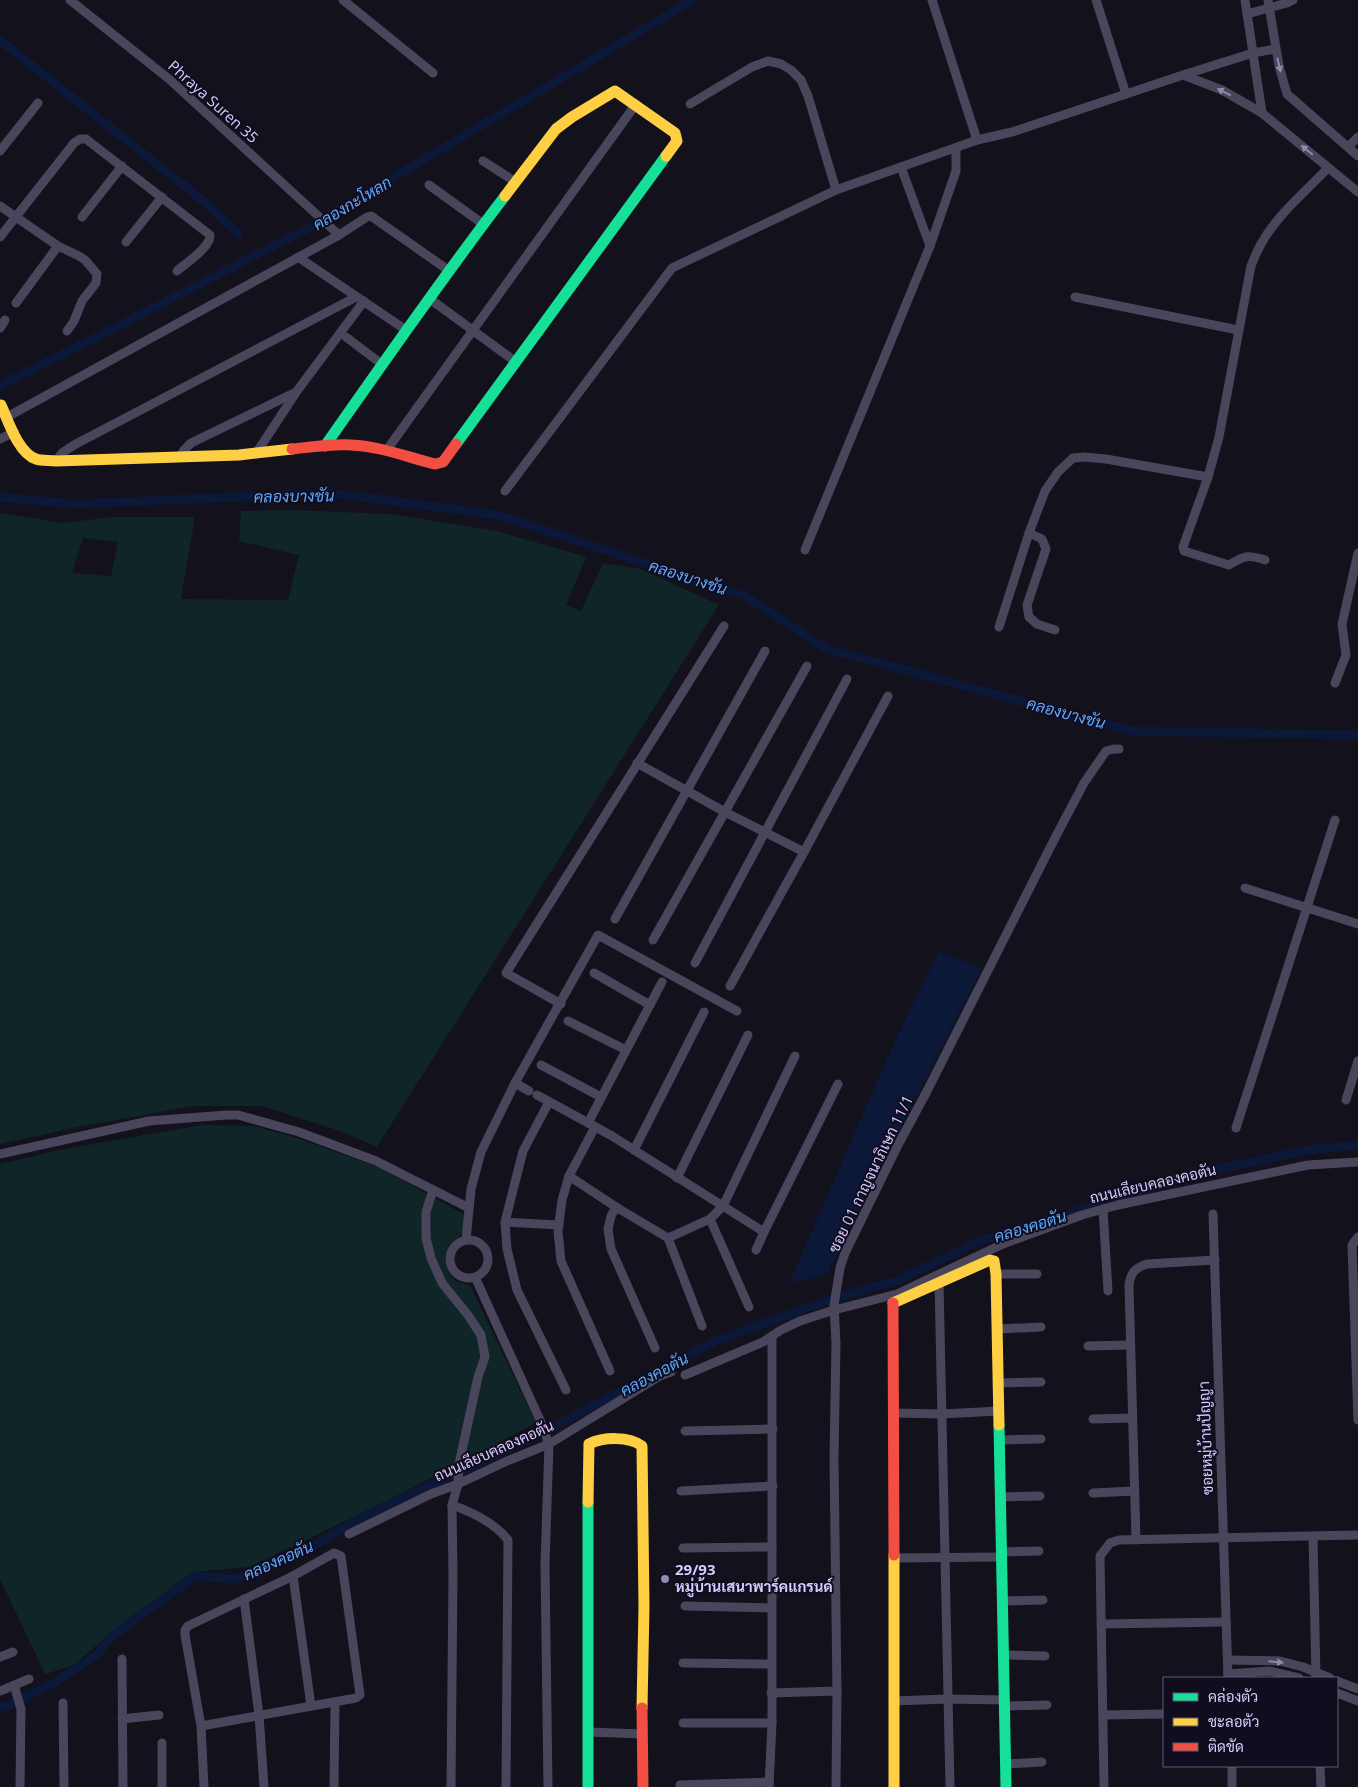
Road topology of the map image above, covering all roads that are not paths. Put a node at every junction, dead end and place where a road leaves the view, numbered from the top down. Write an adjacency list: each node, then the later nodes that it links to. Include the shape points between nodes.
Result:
1 (70, 0): 37 (street, Phraya Suren 35, via 169,79)
2 (343, 0): 11 (street)
3 (932, 0): 19 (street)
4 (1096, 0): 13 (street)
5 (1245, 0): 8 (street)
6 (1293, 0): 7 (street)
7 (1269, 4): 8 (street); 9 (street)
8 (1247, 14): 10 (street)
9 (1275, 49): 10 (street); 20 (street, one-way to 20, via 1287,94)
10 (1253, 53): 12 (street); 17 (street)
11 (432, 73)
12 (1183, 75): 13 (street); 17 (street, one-way to 12, via 1222,90)
13 (1126, 94): 19 (street, via 1012,132)
14 (38, 103): 22 (street)
15 (636, 104): 28 (street, via 615,91 572,117 556,129); 52 (street); 54 (street, via 675,133 677,141)
16 (690, 104): 30 (street, via 756,66 768,61 781,64 801,80 808,96)
17 (1262, 113): 27 (street, one-way to 17)
18 (1358, 137): 20 (street)
19 (977, 140): 21 (street)
20 (1348, 147): 23 (street)
21 (956, 149): 26 (street); 41 (street, via 956,171)
22 (0, 151)
23 (1358, 156)
24 (484, 161): 28 (street)
25 (122, 166): 32 (street); 34 (street); 35 (street, via 83,138 77,141)
26 (901, 167): 30 (street); 41 (street)
27 (1328, 168): 31 (street); 50 (street, via 1286,211 1261,244 1251,266)
28 (514, 181): 36 (street)
29 (429, 185): 36 (street)
30 (836, 190): 67 (street, via 672,268)
31 (1358, 192)
32 (162, 197): 39 (street); 43 (street, via 211,237 206,246)
33 (0, 206): 35 (street)
34 (82, 217)
35 (15, 218): 38 (street); 40 (street)
36 (483, 224): 44 (street)
37 (336, 232): 42 (street); 44 (street, via 371,216)
38 (0, 237)
39 (126, 242)
40 (58, 246): 48 (street); 51 (street, via 85,260 97,277)
41 (930, 246): 69 (street)
42 (298, 257): 46 (street); 58 (street)
43 (177, 270)
44 (448, 270): 47 (street)
45 (1075, 297): 50 (street)
46 (360, 299): 49 (street); 56 (street); 65 (street, via 74,445)
47 (430, 299): 49 (street); 52 (street)
48 (16, 303)
49 (406, 330): 55 (street)
50 (1238, 330): 66 (street)
51 (67, 331)
52 (473, 331): 54 (street); 62 (street)
53 (346, 337): 55 (street)
54 (516, 362): 62 (street, via 443,462 435,464)
55 (382, 364): 61 (street)
56 (298, 391): 63 (street); 64 (street, via 191,444)
57 (1, 405): 58 (street)
58 (6, 417): 59 (street)
59 (14, 432): 60 (street); 65 (street, via 30,457)
60 (0, 439)
61 (325, 446): 62 (street, via 347,444); 63 (street)
62 (386, 451)
63 (256, 452): 64 (street)
64 (180, 457): 65 (street)
65 (56, 460)
66 (1208, 477): 68 (street, via 1106,458 1073,458 1045,491); 71 (street, via 1184,551 1229,564 1244,556)
67 (505, 491)
68 (1029, 533): 73 (street); 74 (street, via 1042,539 1046,549 1027,605 1029,617 1037,624)
69 (805, 550)
70 (1358, 553): 78 (street, via 1342,624 1346,655)
71 (1265, 560)
72 (724, 626): 81 (street)
73 (999, 627)
74 (1055, 630)
75 (765, 651): 82 (street)
76 (807, 666): 83 (street)
77 (847, 679): 85 (street)
78 (1335, 683)
79 (888, 696): 86 (street)
80 (1119, 749): 139 (street, ซอย 01 กาญจนาภิเษก 11/1, via 1106,751 1098,761 1056,836 857,1227 845,1253)
81 (637, 764): 82 (street); 96 (street, via 506,973)
82 (687, 791): 83 (street); 89 (street)
83 (725, 812): 85 (street); 91 (street)
84 (1335, 820): 88 (street)
85 (765, 832): 86 (street); 92 (street)
86 (804, 852): 95 (street)
87 (1244, 888): 88 (street)
88 (1307, 908): 90 (street); 112 (street)
89 (614, 919)
90 (1358, 924)
91 (653, 940)
92 (695, 963)
93 (594, 973): 97 (street)
94 (662, 982): 97 (street)
95 (730, 986)
96 (561, 1004): 98 (street, via 598,935); 106 (street)
97 (650, 1005): 102 (street)
98 (736, 1011)
99 (704, 1012): 113 (street)
100 (568, 1021): 102 (street)
101 (748, 1035): 117 (street)
102 (626, 1050): 108 (street)
103 (795, 1056): 119 (street)
104 (1358, 1061): 109 (street)
105 (542, 1065): 108 (street)
106 (515, 1084): 110 (street); 121 (street, via 481,1152)
107 (838, 1084): 127 (street)
108 (601, 1097): 111 (street)
109 (1346, 1100)
110 (549, 1102): 111 (street); 125 (street, via 523,1151)
111 (591, 1125): 113 (street); 116 (street)
112 (1236, 1128)
113 (634, 1150): 117 (street)
114 (0, 1154): 118 (street, via 149,1121 226,1114 299,1132 376,1161)
115 (1358, 1162): 122 (street, ถนนเลียบคลองคอตัน, via 1308,1165)
116 (569, 1176): 120 (street); 126 (street)
117 (677, 1178): 119 (street)
118 (433, 1190): 121 (street); 164 (street, via 426,1212 426,1238 431,1258 442,1283 481,1335 485,1356 459,1464)
119 (722, 1206): 124 (street); 127 (street)
120 (616, 1207): 129 (street); 146 (street, via 608,1229 611,1249)
121 (469, 1208): 130 (street)
122 (1103, 1209): 137 (street); 139 (street, ถนนเลียบคลองคอตัน, via 1003,1244 897,1294)
123 (1213, 1214): 132 (street, ซอยหมู่บ้านปัญญา)
124 (710, 1218): 129 (street); 138 (street)
125 (505, 1222): 126 (street); 152 (street, via 507,1249 517,1290)
126 (558, 1225): 147 (street, via 561,1261)
127 (764, 1232): 131 (street)
128 (1358, 1237): 158 (street, via 1352,1245)
129 (668, 1238): 140 (street)
130 (466, 1240): 135 (street, via 481,1244 488,1258 482,1273); 135 (street, via 456,1244 450,1253 450,1264 455,1273 464,1278)
131 (756, 1250)
132 (1215, 1260): 144 (street, via 1137,1267 1128,1284); 175 (street, ซอยหมู่บ้านปัญญา)
133 (996, 1274): 134 (street); 136 (street, via 994,1261 990,1260); 142 (street)
134 (1037, 1274)
135 (474, 1278): 163 (street, via 540,1420)
136 (939, 1282): 154 (street, via 893,1304); 155 (street)
137 (1108, 1291)
138 (749, 1307)
139 (834, 1307): 143 (street, ถนนเลียบคลองคอตัน, via 800,1320); 207 (street, ซอย 01 กาญจนาภิเษก 11/1)
140 (702, 1326)
141 (1041, 1327): 142 (street)
142 (998, 1329): 151 (street)
143 (772, 1336): 149 (street, ถนนเลียบคลองคอตัน); 159 (street)
144 (1130, 1345): 145 (street); 156 (street)
145 (1088, 1346)
146 (655, 1348)
147 (610, 1371)
148 (671, 1372): 163 (street, ถนนเลียบคลองคอตัน)
149 (685, 1375)
150 (1041, 1382): 151 (street)
151 (998, 1383): 153 (street)
152 (566, 1390)
153 (998, 1410): 155 (street); 162 (street)
154 (893, 1413): 155 (street); 181 (street)
155 (942, 1414): 182 (street)
156 (1132, 1418): 157 (street); 167 (street)
157 (1093, 1419)
158 (1358, 1420)
159 (773, 1429): 160 (street); 165 (street)
160 (685, 1431)
161 (1041, 1438): 162 (street)
162 (1000, 1440): 170 (street)
163 (547, 1442): 164 (street, ถนนเลียบคลองคอตัน); 244 (street)
164 (458, 1481): 171 (street); 172 (street, ถนนเลียบคลองคอตัน)
165 (773, 1486): 166 (street); 177 (street)
166 (681, 1491)
167 (1134, 1491): 168 (street); 176 (street)
168 (1092, 1493)
169 (1040, 1496): 170 (street)
170 (1001, 1497): 180 (street)
171 (452, 1505): 242 (street); 243 (street, via 471,1512 508,1540)
172 (349, 1534)
173 (1312, 1536): 174 (street); 175 (street); 199 (street)
174 (1358, 1536)
175 (1223, 1538): 176 (street); 189 (street, ซอยหมู่บ้านปัญญา)
176 (1136, 1540): 190 (street, via 1119,1540 1110,1544 1100,1556)
177 (772, 1547): 178 (street); 188 (street)
178 (683, 1548)
179 (1039, 1551): 180 (street)
180 (1002, 1555): 182 (street); 186 (street)
181 (894, 1558): 182 (street); 211 (street)
182 (945, 1558): 210 (street)
183 (293, 1576): 184 (street); 213 (street, via 334,1553 341,1556 360,1695); 216 (street)
184 (244, 1599): 220 (street); 225 (street, via 188,1626 186,1630)
185 (1043, 1600): 186 (street)
186 (1003, 1601): 192 (street)
187 (685, 1606): 188 (street)
188 (771, 1608): 198 (street)
189 (1226, 1622): 190 (street); 196 (street, ซอยหมู่บ้านปัญญา)
190 (1101, 1624): 221 (street)
191 (13, 1652): 194 (street)
192 (1004, 1655): 193 (street); 215 (street)
193 (1045, 1656)
194 (0, 1657)
195 (122, 1659): 222 (street)
196 (1228, 1660): 199 (street, one-way to 199, via 1280,1661); 200 (street, ซอยหมู่บ้านปัญญา)
197 (683, 1663): 198 (street)
198 (771, 1664): 208 (street)
199 (1316, 1675)
200 (1228, 1676): 201 (street, ซอยหมู่บ้านปัญญา, via 1269,1671)
201 (1295, 1677)
202 (29, 1679): 204 (street)
203 (1338, 1681): 205 (street)
204 (14, 1685): 206 (street); 235 (street, via 21,1709)
205 (1358, 1689)
206 (0, 1690)
207 (837, 1691): 208 (street); 247 (street, ซอย 01 กาญจนาภิเษก 11/1)
208 (772, 1693): 224 (street)
209 (1338, 1693): 212 (street)
210 (948, 1699): 211 (street); 215 (street); 249 (street)
211 (893, 1701): 248 (street)
212 (1358, 1701)
213 (334, 1702): 216 (street); 241 (street)
214 (63, 1703): 236 (street)
215 (1005, 1703): 217 (street); 230 (street)
216 (312, 1706): 220 (street)
217 (1047, 1706)
218 (1163, 1714): 221 (street)
219 (159, 1715): 222 (street)
220 (259, 1715): 225 (street); 240 (street)
221 (1103, 1716): 251 (street)
222 (122, 1719): 237 (street)
223 (683, 1723): 224 (street)
224 (772, 1723): 233 (street)
225 (201, 1726): 239 (street)
226 (588, 1732): 227 (street); 227 (street, via 589,1444 612,1440 635,1441 642,1446); 245 (street)
227 (642, 1734): 246 (street)
228 (162, 1743): 238 (street)
229 (1042, 1762): 230 (street)
230 (1006, 1764): 250 (street)
231 (1232, 1767): 252 (street)
232 (1320, 1767): 253 (street)
233 (769, 1784): 234 (street)
234 (680, 1785)
235 (20, 1787)
236 (64, 1787)
237 (123, 1787)
238 (162, 1787)
239 (204, 1787)
240 (264, 1787)
241 (334, 1787)
242 (450, 1787)
243 (506, 1787)
244 (548, 1787)
245 (588, 1787)
246 (643, 1787)
247 (836, 1787)
248 (894, 1787)
249 (950, 1787)
250 (1006, 1787)
251 (1104, 1787)
252 (1232, 1787)
253 (1321, 1787)

